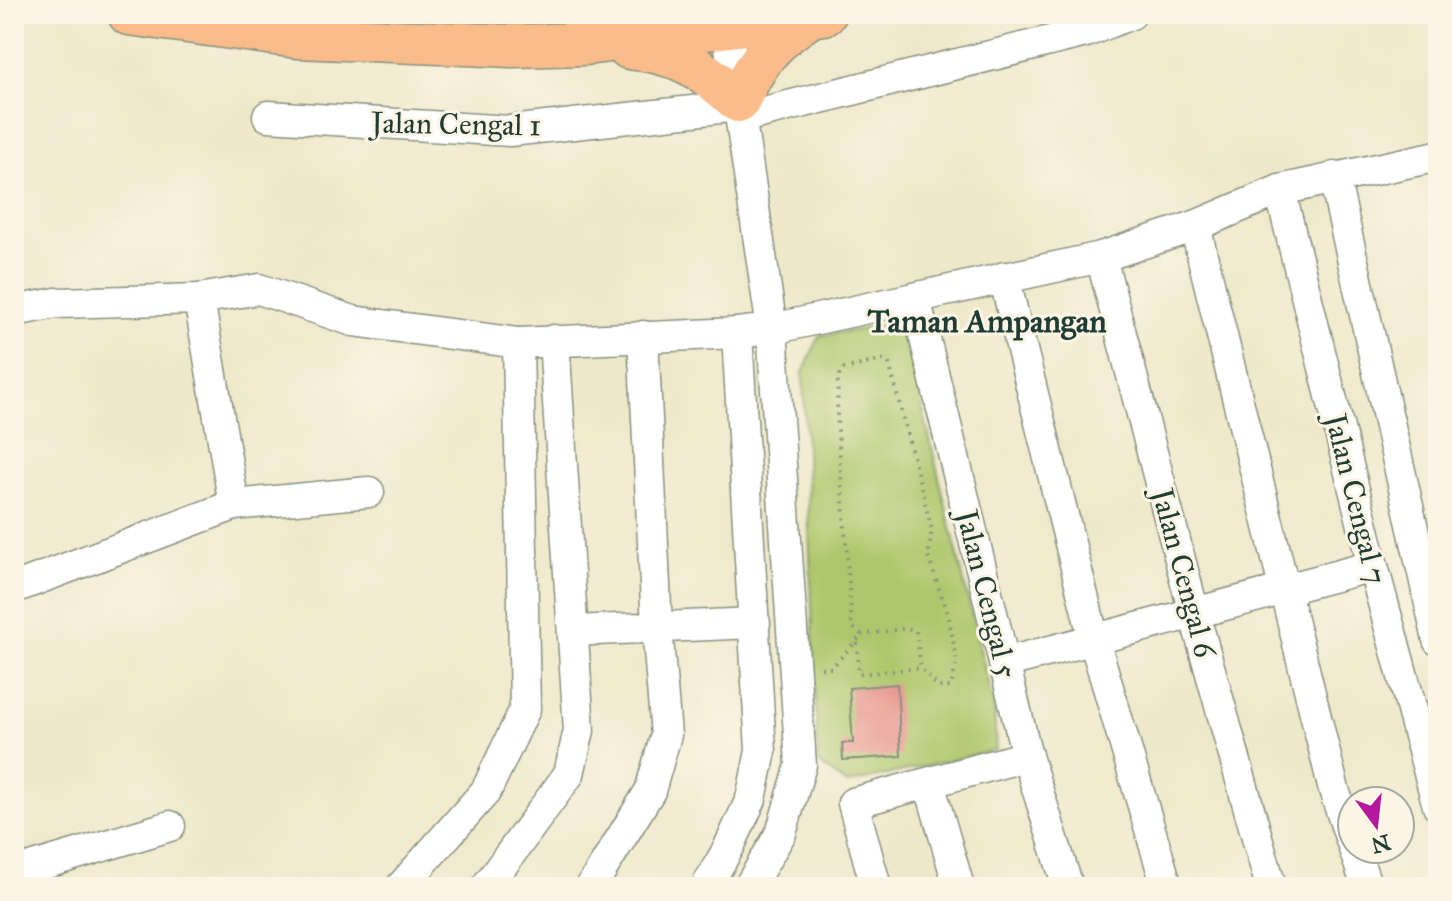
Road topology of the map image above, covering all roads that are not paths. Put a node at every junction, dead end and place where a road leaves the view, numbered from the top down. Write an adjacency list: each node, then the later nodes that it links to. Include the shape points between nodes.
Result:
1 (129, 14): 5 (highway, via 297,37)
2 (1131, 14): 6 (street, Jalan Cengal 1, via 1086,32)
3 (816, 16): 4 (highway); 6 (highway, via 779,37 755,66)
4 (726, 21): 5 (highway); 6 (street)
5 (585, 44): 6 (highway, via 652,50 697,66)
6 (739, 108): 7 (street, Jalan Cengal 1, via 510,131); 17 (street)
7 (268, 116)
8 (1438, 156): 9 (street)
9 (1334, 177): 10 (street); 32 (street)
10 (1280, 190): 11 (street); 24 (street, Jalan Cengal 7)
11 (1195, 226): 12 (street); 26 (street)
12 (1101, 257): 13 (street); 27 (street, Jalan Cengal 6)
13 (1004, 277): 14 (street); 31 (street)
14 (915, 298): 17 (street); 33 (street, Jalan Cengal 5)
15 (199, 299): 16 (street, via 56,303); 21 (street, via 259,289 353,321); 23 (street)
16 (14, 311)
17 (772, 329): 18 (street); 45 (street, via 801,765 781,833)
18 (737, 333): 19 (street); 28 (street)
19 (643, 336): 20 (street); 29 (street)
20 (554, 340): 21 (street); 30 (street)
21 (518, 343): 41 (street, via 525,709 486,791)
22 (369, 492): 23 (street)
23 (234, 505): 25 (street)
24 (1373, 566): 26 (street); 36 (street, Jalan Cengal 7)
25 (14, 588)
26 (1284, 590): 27 (street); 37 (street)
27 (1194, 613): 31 (street); 50 (street, Jalan Cengal 6)
28 (755, 623): 29 (street); 44 (street, via 761,751 751,799)
29 (657, 627): 30 (street); 43 (street, via 666,735 650,791)
30 (573, 631): 42 (street, via 579,730 569,774)
31 (1094, 640): 33 (street); 49 (street)
32 (1438, 640)
33 (1004, 663): 34 (street, Jalan Cengal 5)
34 (1027, 756): 35 (street); 48 (street, Jalan Cengal 5)
35 (929, 783): 46 (street, via 853,803); 47 (street)
36 (1436, 793)
37 (1336, 796)
38 (170, 826): 40 (street)
39 (1359, 865): 51 (street)
40 (14, 873)
41 (401, 887)
42 (486, 887)
43 (591, 887)
44 (706, 887)
45 (749, 887)
46 (876, 887)
47 (959, 887)
48 (1068, 887)
49 (1167, 887)
50 (1271, 887)
51 (1367, 887)

